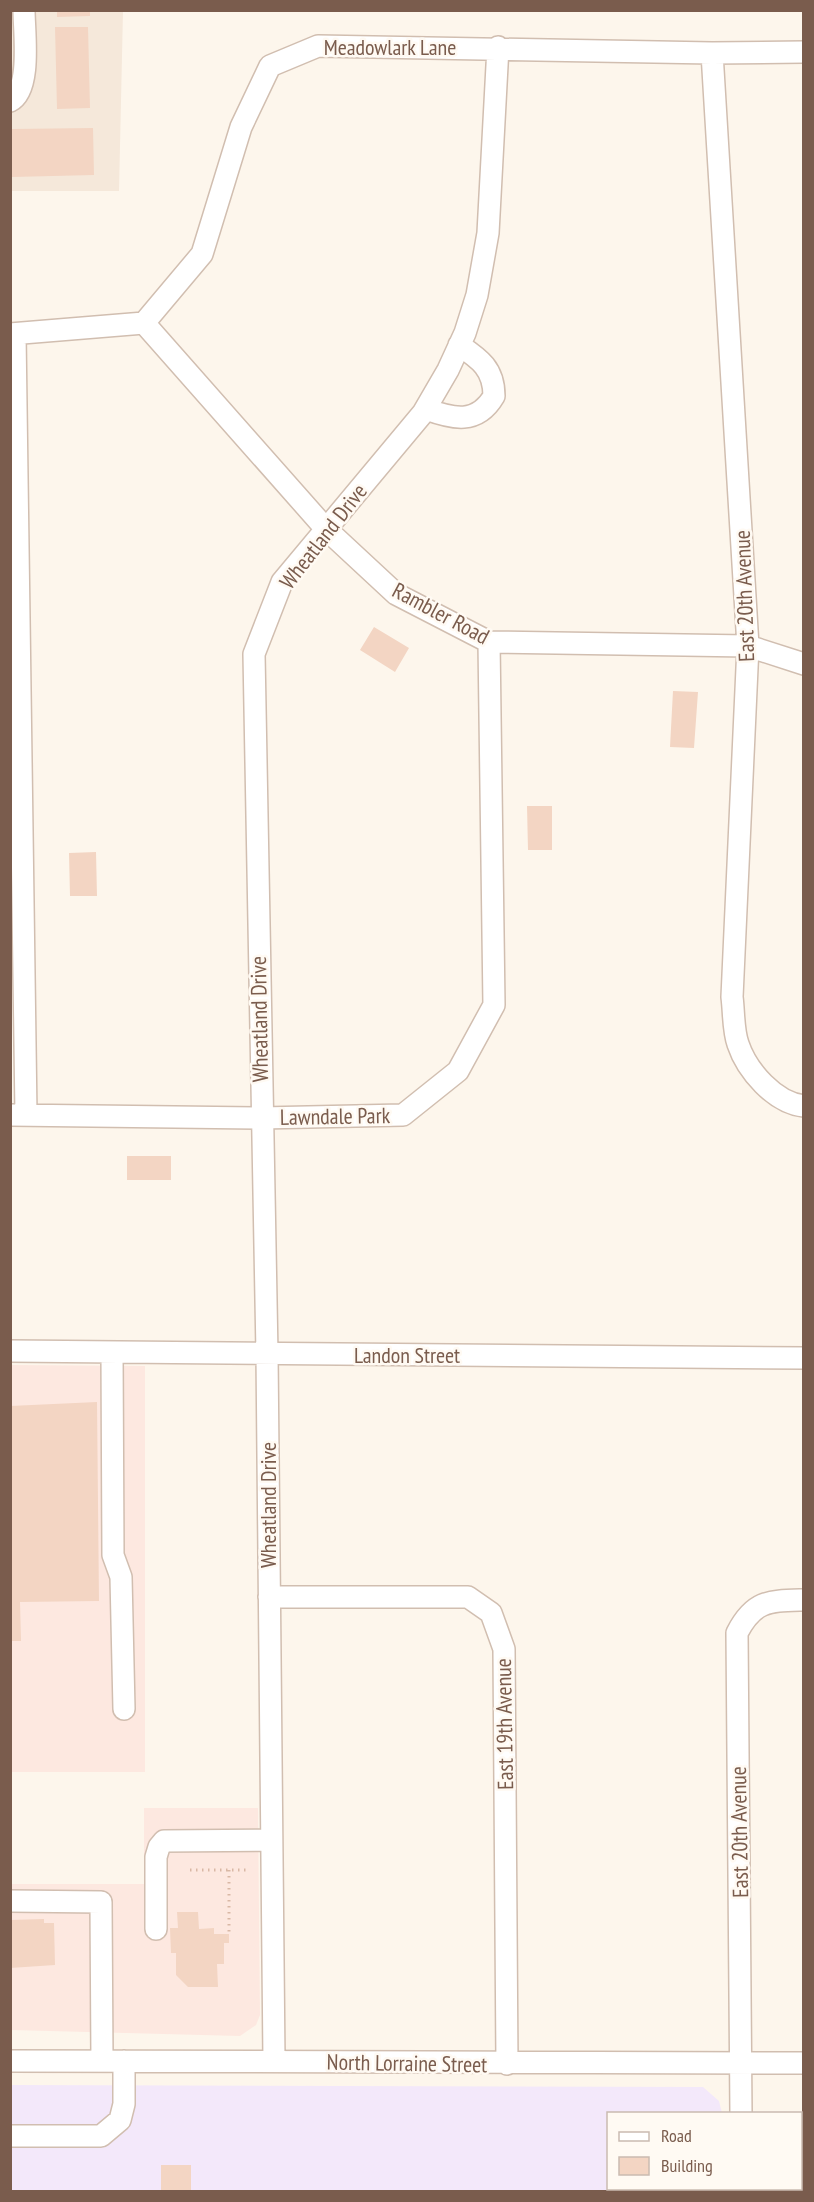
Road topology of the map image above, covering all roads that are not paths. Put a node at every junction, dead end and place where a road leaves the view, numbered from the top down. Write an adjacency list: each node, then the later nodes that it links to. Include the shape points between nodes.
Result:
1 (24, 10): 5 (street, via 24,80 15,99)
2 (498, 47): 4 (street, Meadowlark Lane); 6 (street, Meadowlark Lane, via 318,46 270,66 241,127 202,254); 8 (street, Wheatland Drive, via 488,233 477,295)
3 (804, 51): 4 (street, Meadowlark Lane)
4 (712, 52): 12 (street, East 20th Avenue)
5 (10, 100)
6 (144, 323): 7 (street); 10 (street, Rambler Road)
7 (13, 334): 15 (street)
8 (459, 345): 9 (street, Wheatland Drive); 9 (street, via 488,368 494,396 467,418)
9 (426, 409): 10 (street, Wheatland Drive)
10 (326, 529): 11 (street, Rambler Road, via 396,594); 16 (street, Wheatland Drive, via 282,582 254,654)
11 (489, 642): 12 (street, Rambler Road); 16 (street, Lawndale Park, via 494,1005 458,1071 404,1114)
12 (748, 646): 13 (street, Rambler Road); 14 (street, East 20th Avenue, via 732,997 738,1044 760,1081 790,1105)
13 (804, 664)
14 (804, 1106)
15 (18, 1115): 16 (street, Lawndale Park)
16 (261, 1118): 19 (street, Wheatland Drive)
17 (10, 1351): 18 (street, Landon Street)
18 (111, 1352): 19 (street, Landon Street); 23 (street, via 113,1555 121,1576)
19 (267, 1354): 20 (street, Landon Street); 21 (street, Wheatland Drive)
20 (804, 1358)
21 (268, 1598): 24 (street, Wheatland Drive); 32 (street, East 19th Avenue, via 468,1597 491,1613 504,1649)
22 (804, 1600): 31 (street, East 20th Avenue, via 766,1602 746,1615 737,1633)
23 (124, 1709)
24 (271, 1840): 26 (street, via 164,1841 156,1857); 30 (street, Wheatland Drive)
25 (10, 1901): 28 (street, via 101,1902)
26 (156, 1929)
27 (10, 2061): 28 (street, North Lorraine Street)
28 (102, 2061): 29 (street, North Lorraine Street)
29 (124, 2061): 30 (street, North Lorraine Street); 35 (street, via 120,2120 101,2136)
30 (274, 2061): 32 (street, North Lorraine Street)
31 (741, 2063): 32 (street, North Lorraine Street); 33 (street, North Lorraine Street); 34 (street, East 20th Avenue)
32 (507, 2064)
33 (804, 2064)
34 (741, 2112)
35 (10, 2136)

